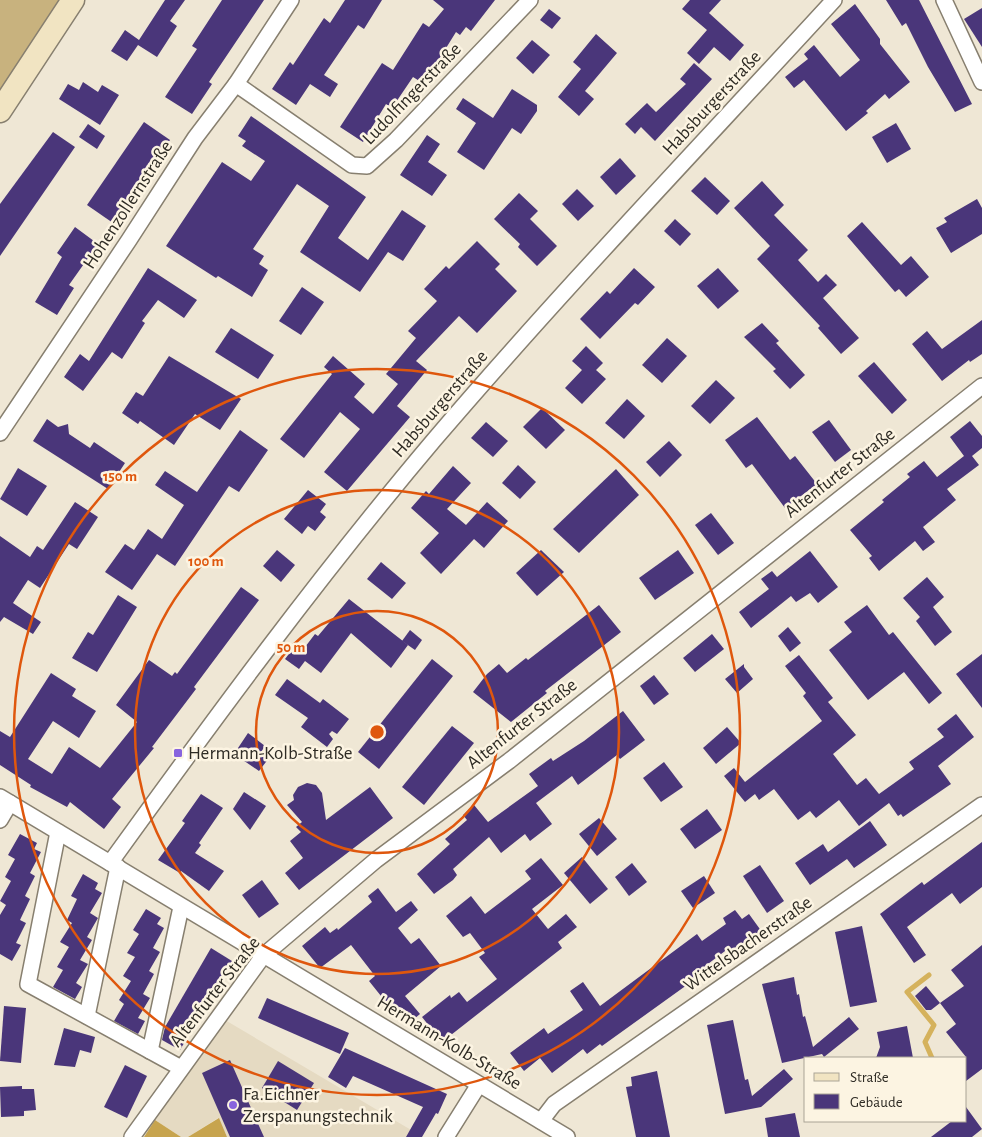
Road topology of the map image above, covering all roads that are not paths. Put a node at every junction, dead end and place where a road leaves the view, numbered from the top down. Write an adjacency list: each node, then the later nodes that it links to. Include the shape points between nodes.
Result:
1 (72, 0): 8 (main road)
2 (291, 0): 7 (street, Hohenzollernstraße)
3 (530, 0): 7 (street, Ludolfingerstraße, via 367,166 352,165)
4 (834, 0): 15 (street, Habsburgerstraße, via 553,305 436,439 266,650)
5 (944, 0): 6 (street)
6 (982, 82)
7 (236, 84): 10 (street, Hohenzollernstraße, via 195,138)
8 (0, 111)
9 (982, 386): 17 (street, Altenfurter Straße, via 509,761 376,860)
10 (0, 433)
11 (5, 800): 13 (street); 14 (street, Hermann-Kolb-Straße)
12 (982, 805): 22 (street, Wittelsbacherstraße, via 554,1104)
13 (0, 820)
14 (58, 832): 15 (street, Hermann-Kolb-Straße); 18 (street, via 28,984)
15 (114, 865): 16 (street, Hermann-Kolb-Straße); 18 (street)
16 (181, 907): 17 (street, Hermann-Kolb-Straße); 19 (street)
17 (262, 956): 20 (street, Altenfurter Straße); 21 (street, Hermann-Kolb-Straße)
18 (86, 1016): 19 (street)
19 (150, 1051): 20 (street)
20 (182, 1068): 23 (street, Altenfurter Straße)
21 (478, 1086): 22 (street, Hermann-Kolb-Straße); 24 (street)
22 (541, 1121): 25 (street, Hermann-Kolb-Straße)
23 (132, 1137)
24 (446, 1137)
25 (567, 1137)

